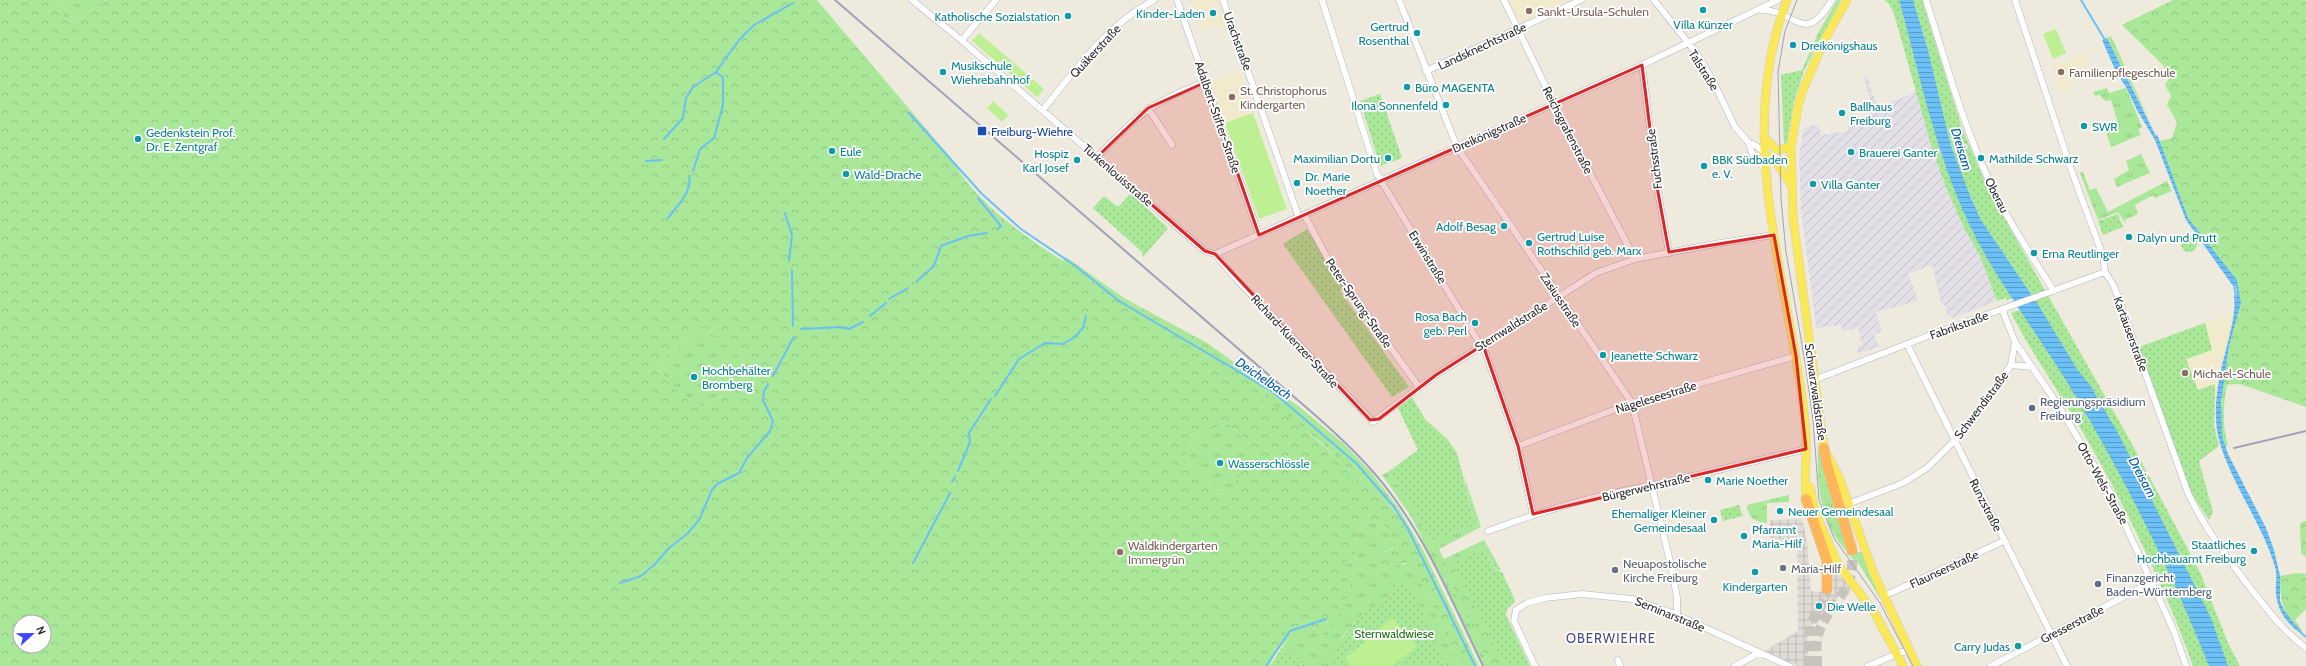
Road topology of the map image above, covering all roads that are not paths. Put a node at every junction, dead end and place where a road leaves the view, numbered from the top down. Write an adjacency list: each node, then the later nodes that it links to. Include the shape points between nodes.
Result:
1 (912, 0): 20 (street, Türkenlouisstraße)
2 (996, 0): 20 (street)
3 (1154, 0): 27 (street, Quäkerstraße, via 1111,30)
4 (1178, 0): 24 (street, Adalbert-Stifter-Straße)
5 (1223, 0): 39 (street, Urachstraße)
6 (1322, 0): 37 (street, Erwinstraße)
7 (1399, 0): 23 (street, Zasiusstraße)
8 (1504, 0): 19 (street, Reichsgrafenstraße)
9 (1581, 0): 19 (street, Landsknechtstraße)
10 (1654, 0): 21 (street, Talstraße)
11 (1778, 0): 17 (street, Dreikönigstraße)
12 (1787, 0): 18 (main road, Schwarzwaldstraße)
13 (1832, 0): 18 (street, via 1820,18 1808,24 1802,24)
14 (1847, 0): 32 (main road, Schwarzwaldstraße, via 1825,39 1803,90)
15 (1926, 0): 46 (street, Oberau, via 1956,101 1987,176 2004,212)
16 (2015, 0): 45 (street, Kartäuserstraße, via 2072,172 2103,256)
17 (1762, 10): 18 (street); 21 (street, Dreikönigstraße)
18 (1781, 14): 28 (main road, Schwarzwaldstraße, via 1770,60)
19 (1519, 29): 23 (street, Landsknechtstraße); 25 (street, Reichsgrafenstraße)
20 (962, 40): 27 (street, Türkenlouisstraße)
21 (1688, 44): 22 (street, Dreikönigstraße); 29 (street, Talstraße, via 1710,75 1736,127)
22 (1642, 65): 25 (street, Dreikönigstraße); 42 (street, Fuchsstraße, via 1658,192)
23 (1426, 71): 31 (street, Zasiusstraße)
24 (1206, 82): 26 (street, via 1171,95); 40 (street, Adalbert-Stifter-Straße)
25 (1554, 104): 31 (street, Dreikönigstraße); 44 (street, Reichsgrafenstraße)
26 (1148, 108): 30 (street); 34 (street, via 1127,125)
27 (1043, 110): 34 (street, Türkenlouisstraße)
28 (1765, 138): 32 (main road, via 1777,150); 33 (main road, Schwarzwaldstraße)
29 (1749, 143): 33 (street, Talstraße); 36 (street, Talstraße, via 1752,153)
30 (1172, 144)
31 (1457, 147): 37 (street, Dreikönigstraße); 47 (street, Zasiusstraße)
32 (1791, 147): 38 (main road, Schwarzwaldstraße)
33 (1765, 154): 35 (main road); 36 (main road, Schwarzwaldstraße)
34 (1097, 157): 43 (street, Türkenlouisstraße, via 1205,251)
35 (1777, 164): 36 (main road, via 1771,164); 38 (main road)
36 (1765, 169): 41 (main road, Schwarzwaldstraße)
37 (1380, 181): 39 (street, Dreikönigstraße); 51 (street, Erwinstraße)
38 (1791, 184): 55 (main road, Schwarzwaldstraße, via 1797,254)
39 (1302, 217): 40 (street, Dreikönigstraße); 56 (street, Peter-Sprung-Straße, via 1334,269)
40 (1259, 235): 43 (street, Dreikönigstraße)
41 (1774, 235): 42 (street, Sternwaldstraße); 52 (main road, Schwarzwaldstraße)
42 (1669, 252): 44 (street, Sternwaldstraße)
43 (1215, 254): 58 (street, Richard-Kuenzer-Straße, via 1370,420)
44 (1635, 259): 47 (street, Sternwaldstraße, via 1596,273)
45 (2105, 272): 46 (street, Fabrikstraße); 77 (street, Kartäuserstraße, via 2114,286 2198,514 2261,602)
46 (2051, 292): 48 (street, Fabrikstraße)
47 (1558, 296): 51 (street, Sternwaldstraße); 57 (street, Zasiusstraße)
48 (2002, 309): 49 (street, Otto-Wels-Straße); 50 (street, Fabrikstraße)
49 (2015, 342): 53 (street, Schwendistraße); 54 (street, Otto-Wels-Straße)
50 (1907, 344): 55 (street, Fabrikstraße); 59 (street, Runzstraße)
51 (1483, 346): 56 (street, Sternwaldstraße); 60 (street, Erwinstraße)
52 (1796, 356): 57 (street, Nägeleseestraße); 62 (main road, Schwarzwaldstraße, via 1805,420)
53 (2011, 364): 54 (street, Schwendistraße); 59 (street, Schwendistraße, via 1964,431)
54 (2032, 367): 71 (street, Otto-Wels-Straße, via 2107,485)
55 (1814, 380): 61 (main road, Schwarzwaldstraße)
56 (1419, 387): 58 (street, Sternwaldstraße)
57 (1632, 403): 60 (street, Nägeleseestraße); 64 (street, Zasiusstraße)
58 (1379, 420)
59 (1954, 441): 66 (street, Schwendistraße, via 1912,479); 69 (street, Runzstraße)
60 (1518, 446): 67 (street, Erwinstraße)
61 (1824, 448): 66 (main road, Schwarzwaldstraße, via 1839,477); 70 (highway, via 1828,471)
62 (1806, 449): 63 (main road, Schwarzwaldstraße); 64 (street, Bürgerwehrstraße)
63 (1805, 467): 65 (main road, Schwarzwaldstraße); 81 (main road, Schwarzwaldstraße, via 1815,512 1839,566 1874,612)
64 (1651, 486): 67 (street, Bürgerwehrstraße); 74 (street, Zasiusstraße, via 1673,574)
65 (1806, 499): 72 (highway, via 1827,561)
66 (1848, 504): 73 (main road, Schwarzwaldstraße)
67 (1533, 514): 68 (street, Bürgerwehrstraße)
68 (1488, 531)
69 (2004, 541): 73 (street, Flaunserstraße); 75 (street, Runzstraße)
70 (1852, 550)
71 (2152, 582): 75 (street, Gresserstraße); 90 (street, Otto-Wels-Straße, via 2174,631)
72 (1827, 589)
73 (1884, 596): 79 (main road, Schwarzwaldstraße)
74 (1677, 616): 80 (street, Seminarstraße); 82 (street, Seminarstraße, via 1651,604 1611,596 1582,594 1545,598 1520,606 1514,613 1514,621)
75 (2050, 635): 88 (street, Gresserstraße); 89 (street, Runzstraße)
76 (2305, 640): 77 (street)
77 (2298, 643): 78 (street, Kartäuserstraße)
78 (2306, 648)
79 (1910, 651): 81 (street); 87 (main road, Schwarzwaldstraße)
80 (1758, 653): 83 (street); 84 (street, Seminarstraße)
81 (1896, 654): 85 (street); 86 (main road, Schwarzwaldstraße)
82 (1534, 666)
83 (1735, 666)
84 (1789, 666)
85 (1868, 666)
86 (1903, 666)
87 (1917, 666)
88 (1991, 666)
89 (2067, 666)
90 (2186, 666)

